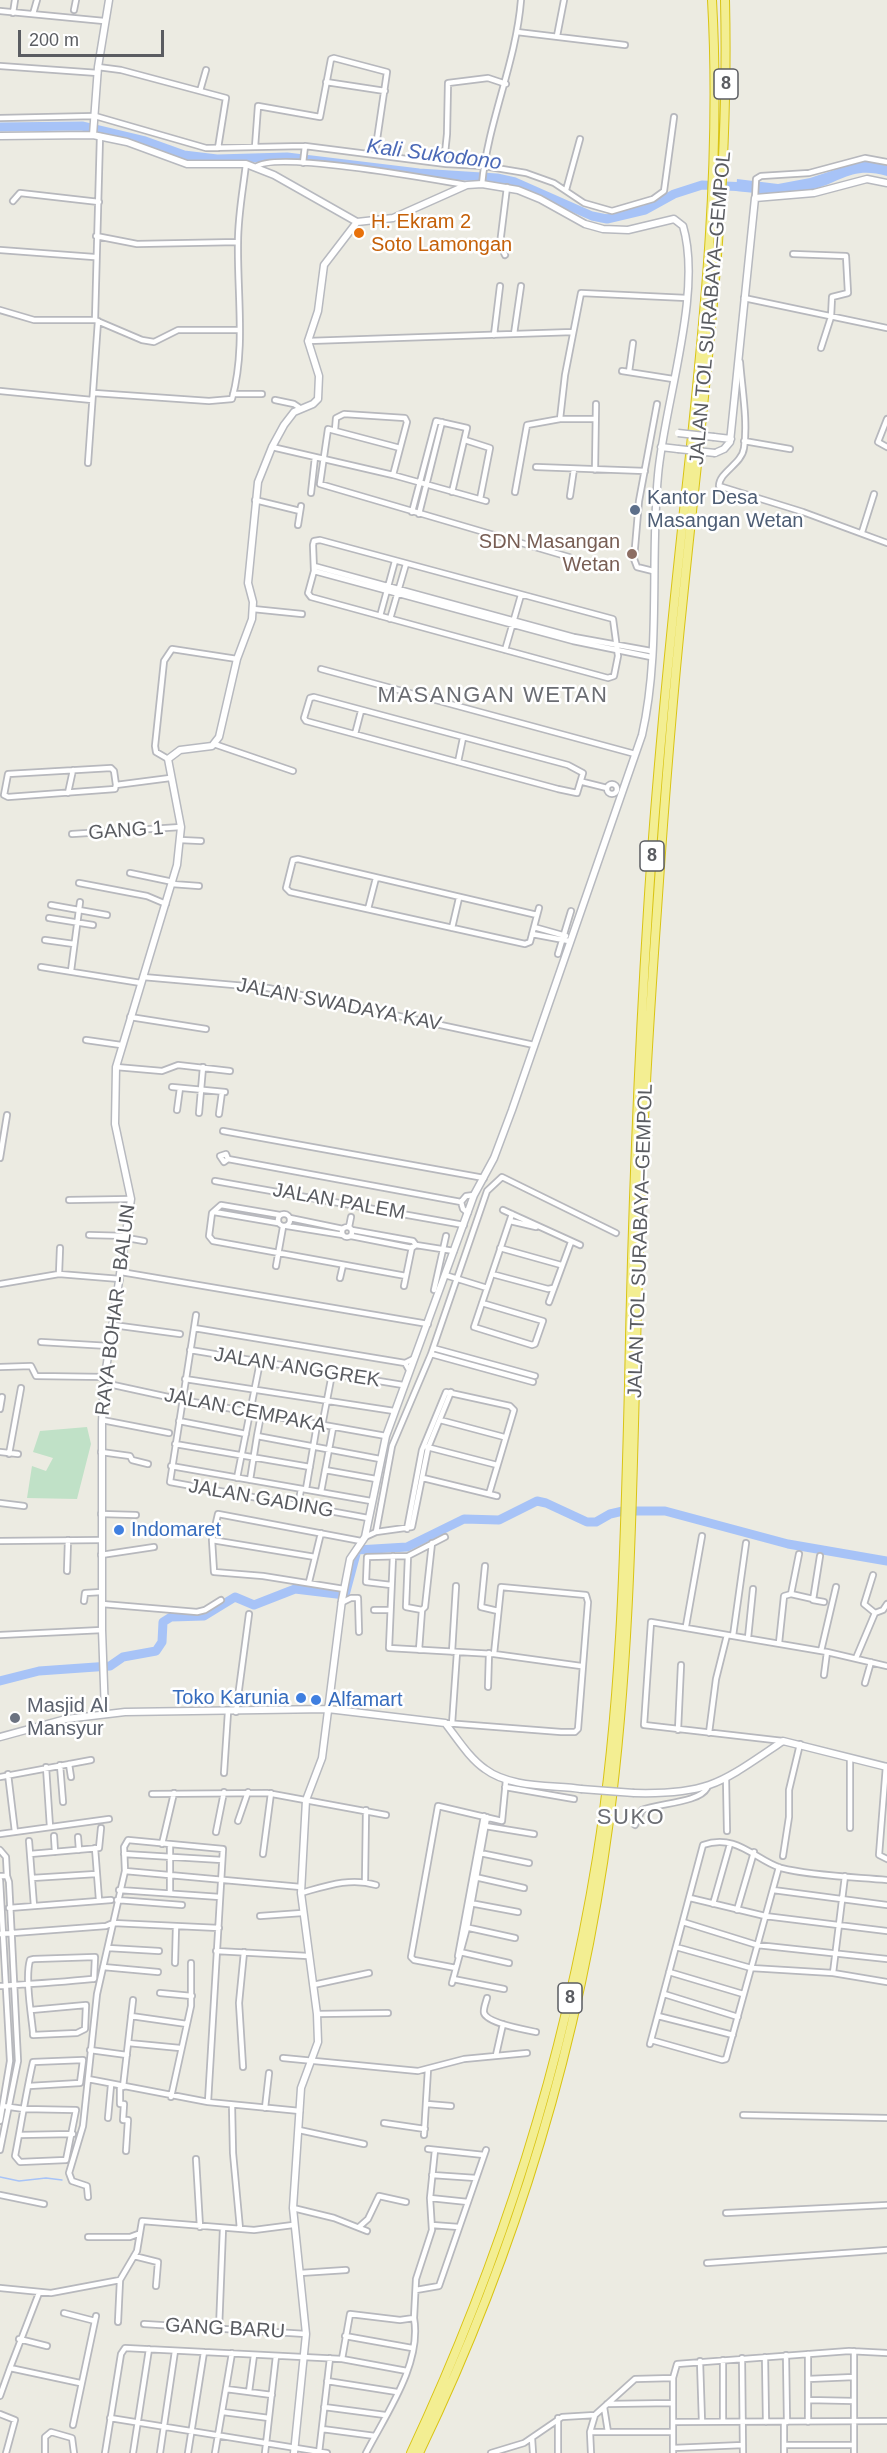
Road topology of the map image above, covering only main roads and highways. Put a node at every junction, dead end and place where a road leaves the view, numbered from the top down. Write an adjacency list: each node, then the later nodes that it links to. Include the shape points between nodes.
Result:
1 (712, 0): 3 (highway, JALAN TOL SURABAYA–GEMPOL / 8, via 713,213 660,745 648,910)
2 (725, 0): 3 (highway, JALAN TOL SURABAYA–GEMPOL / 8, via 722,214 682,605 657,908)
3 (628, 1501): 4 (highway, JALAN TOL SURABAYA–GEMPOL / 8)
4 (627, 1520): 5 (highway, JALAN TOL SURABAYA–GEMPOL / 8, via 609,1762 598,1855 576,1971 551,2078 518,2189 450,2370); 6 (highway, JALAN TOL SURABAYA–GEMPOL / 8, via 623,1678 609,1821 582,1981 538,2151 512,2229 458,2369)
5 (411, 2453)
6 (419, 2453)

